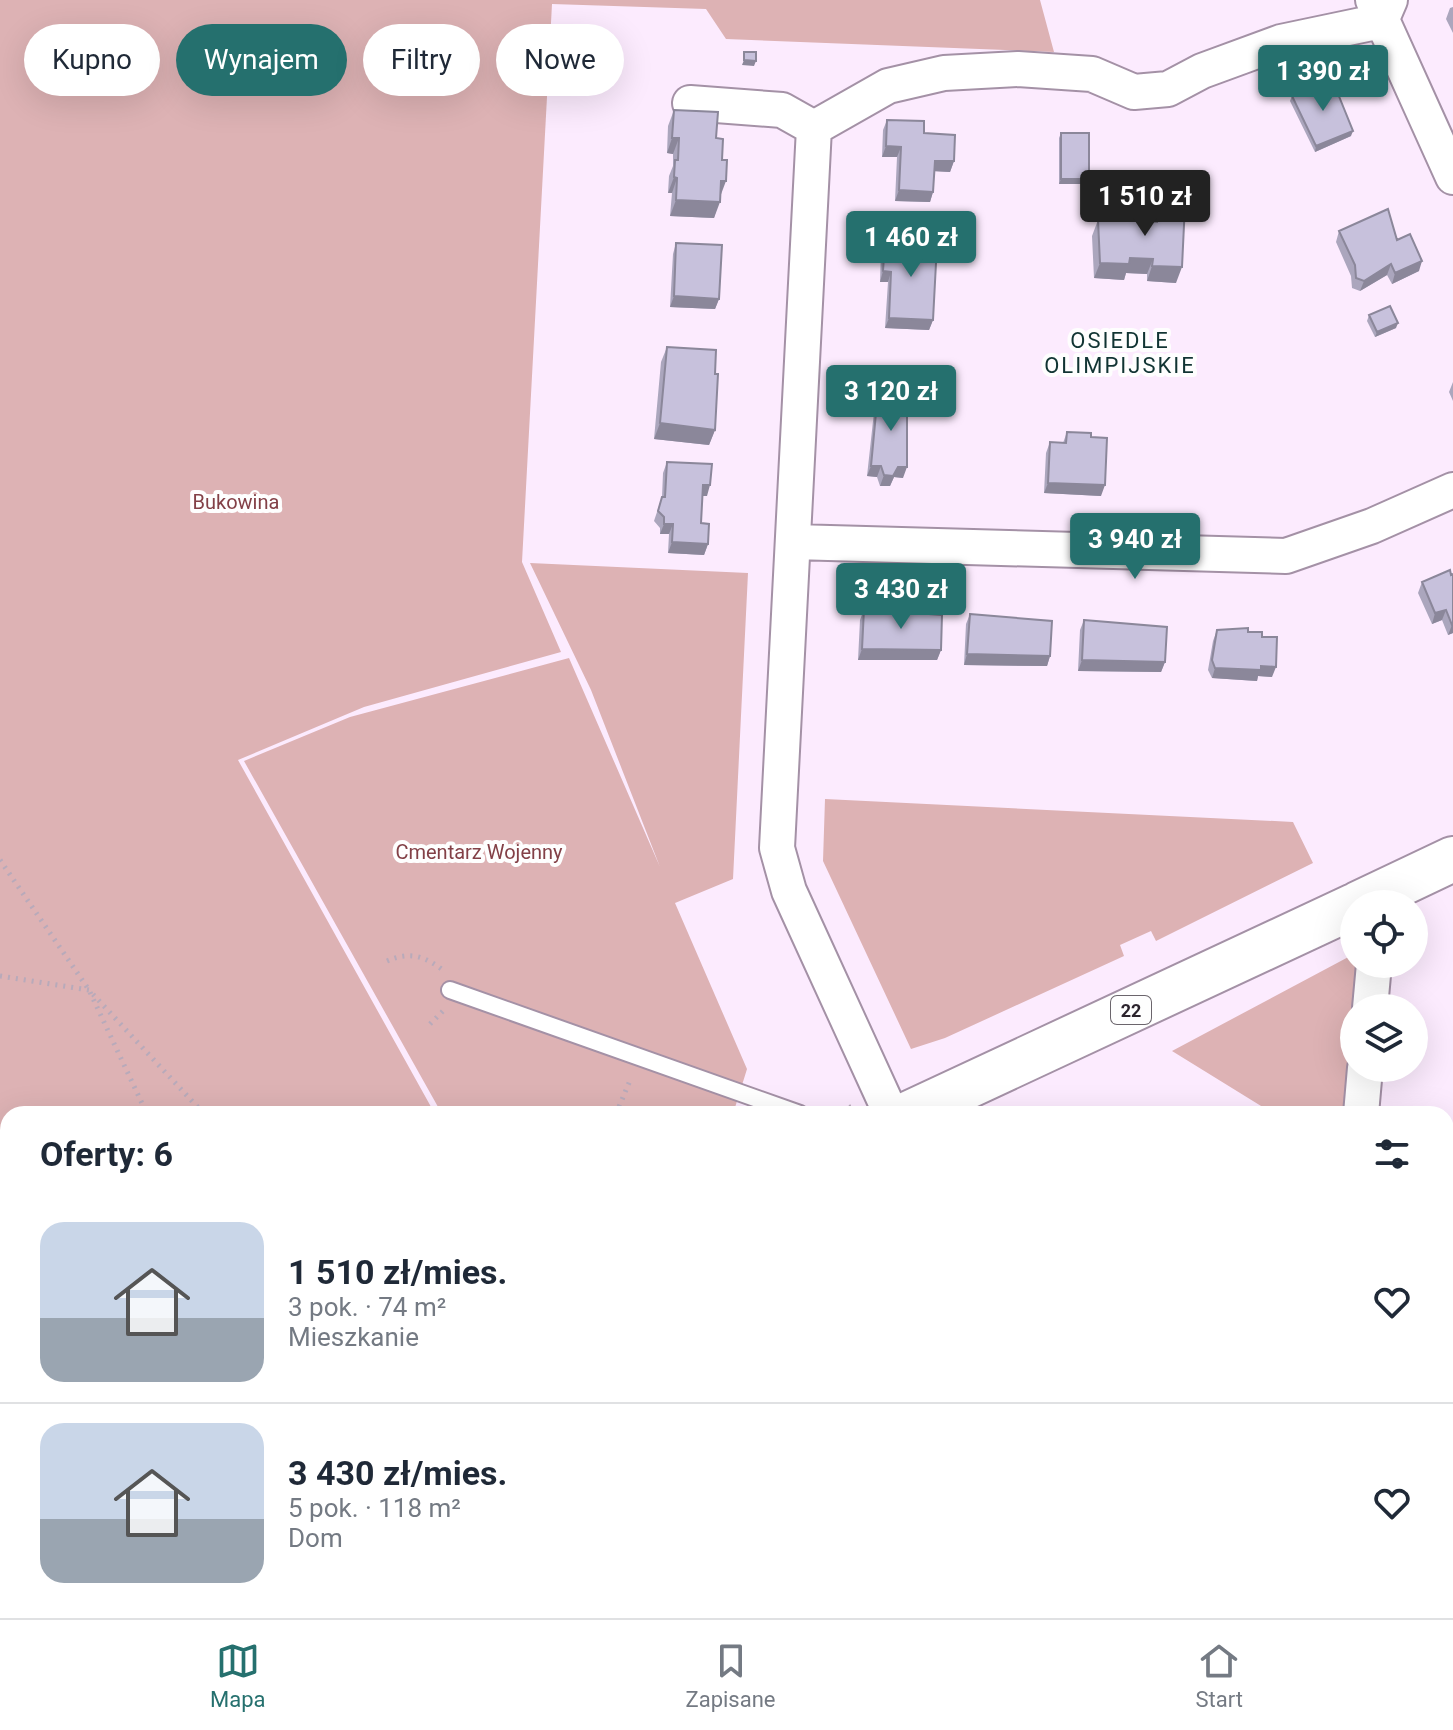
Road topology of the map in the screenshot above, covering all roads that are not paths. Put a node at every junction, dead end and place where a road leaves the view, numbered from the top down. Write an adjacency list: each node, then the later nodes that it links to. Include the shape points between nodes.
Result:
1 (1381, 7): 3 (street, via 1202,71 1168,89 1134,92 1092,74 944,73 888,86); 4 (street)
2 (690, 103): 3 (street, via 782,110)
3 (814, 128): 6 (street)
4 (1453, 177)
5 (1453, 490): 6 (street, via 1286,556)
6 (794, 542): 13 (street, via 777,848 789,891)
7 (1453, 859): 8 (main road, 22)
8 (1390, 890)
9 (1340, 914): 14 (main road, 22)
10 (450, 990): 12 (lane)
11 (1364, 1082): 15 (street)
12 (777, 1106)
13 (887, 1106)
14 (925, 1106)
15 (1362, 1106)

